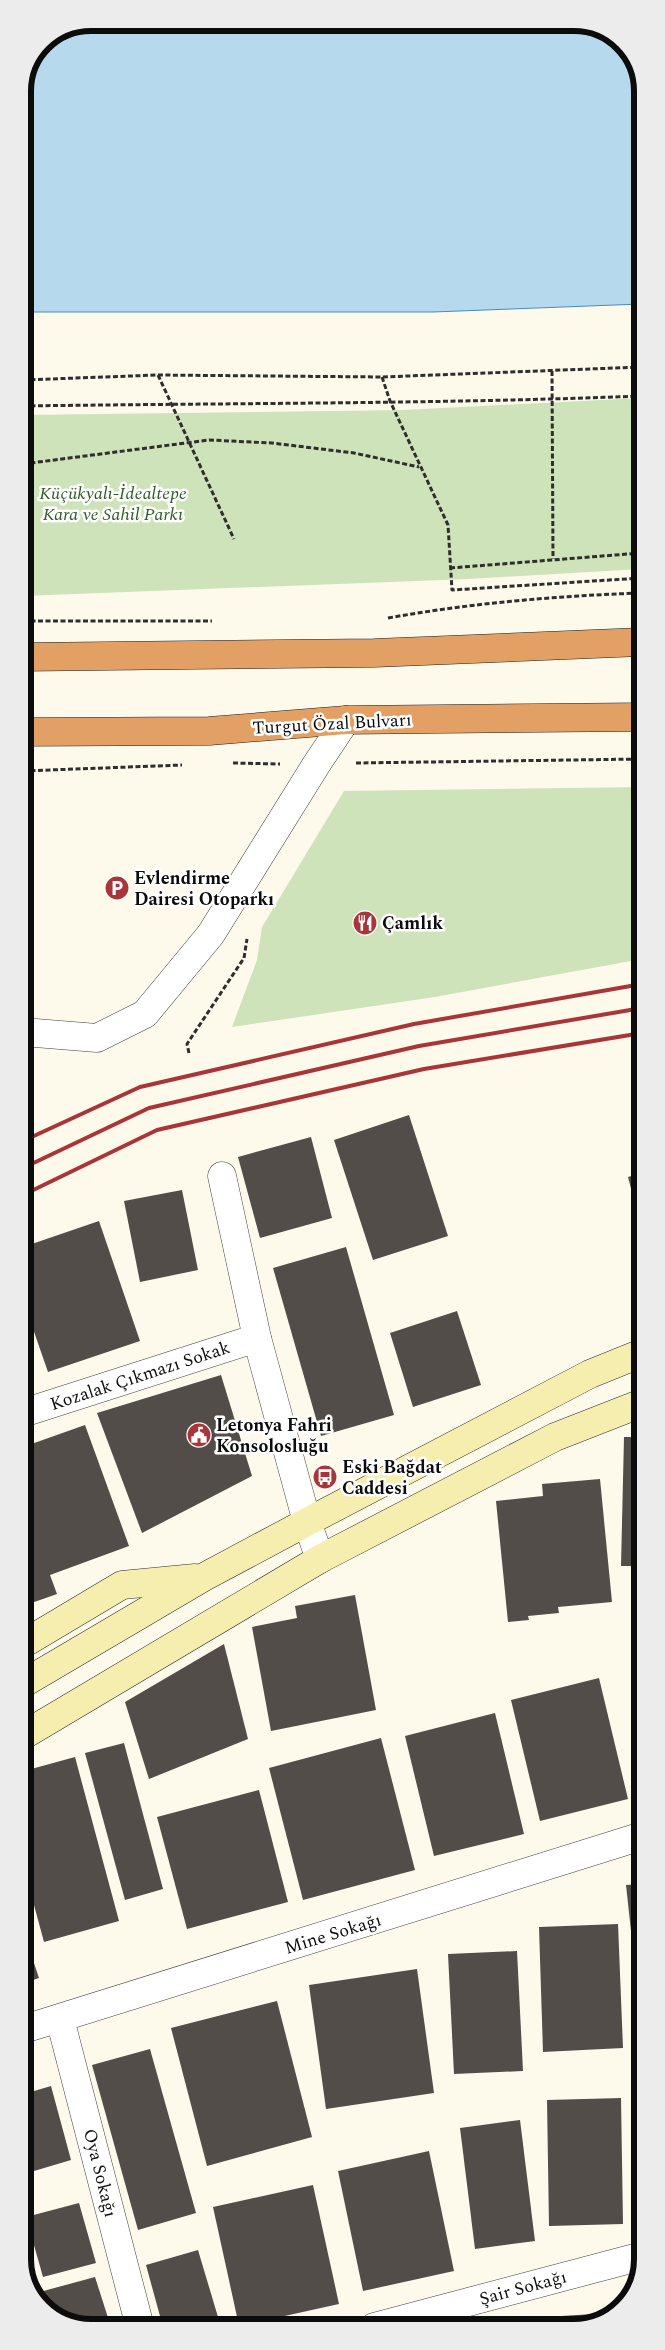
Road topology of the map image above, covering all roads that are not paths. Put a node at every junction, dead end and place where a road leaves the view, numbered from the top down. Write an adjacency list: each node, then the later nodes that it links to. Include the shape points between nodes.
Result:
1 (634, 642): 2 (highway, via 374,653)
2 (31, 657)
3 (634, 717): 4 (highway, Turgut Özal Bulvarı)
4 (346, 720): 5 (highway, Turgut Özal Bulvarı, via 209,731); 6 (street, via 211,934 145,1014 97,1038)
5 (31, 732)
6 (31, 1033)
7 (222, 1176): 8 (street)
8 (257, 1338): 11 (street, Kozalak Çıkmazı Sokak); 12 (street)
9 (634, 1357): 12 (street, via 590,1374)
10 (634, 1406): 13 (street, via 555,1437)
11 (31, 1409)
12 (307, 1522): 13 (street); 14 (street)
13 (320, 1559): 17 (street)
14 (204, 1577): 15 (street, via 122,1585); 16 (street)
15 (31, 1640)
16 (31, 1678)
17 (31, 1731)
18 (634, 1839): 19 (street, Mine Sokağı)
19 (60, 2019): 20 (street, Mine Sokağı); 22 (street, Oya Sokağı)
20 (31, 2027)
21 (634, 2258): 23 (street, Şair Sokağı)
22 (138, 2319)
23 (404, 2319)

